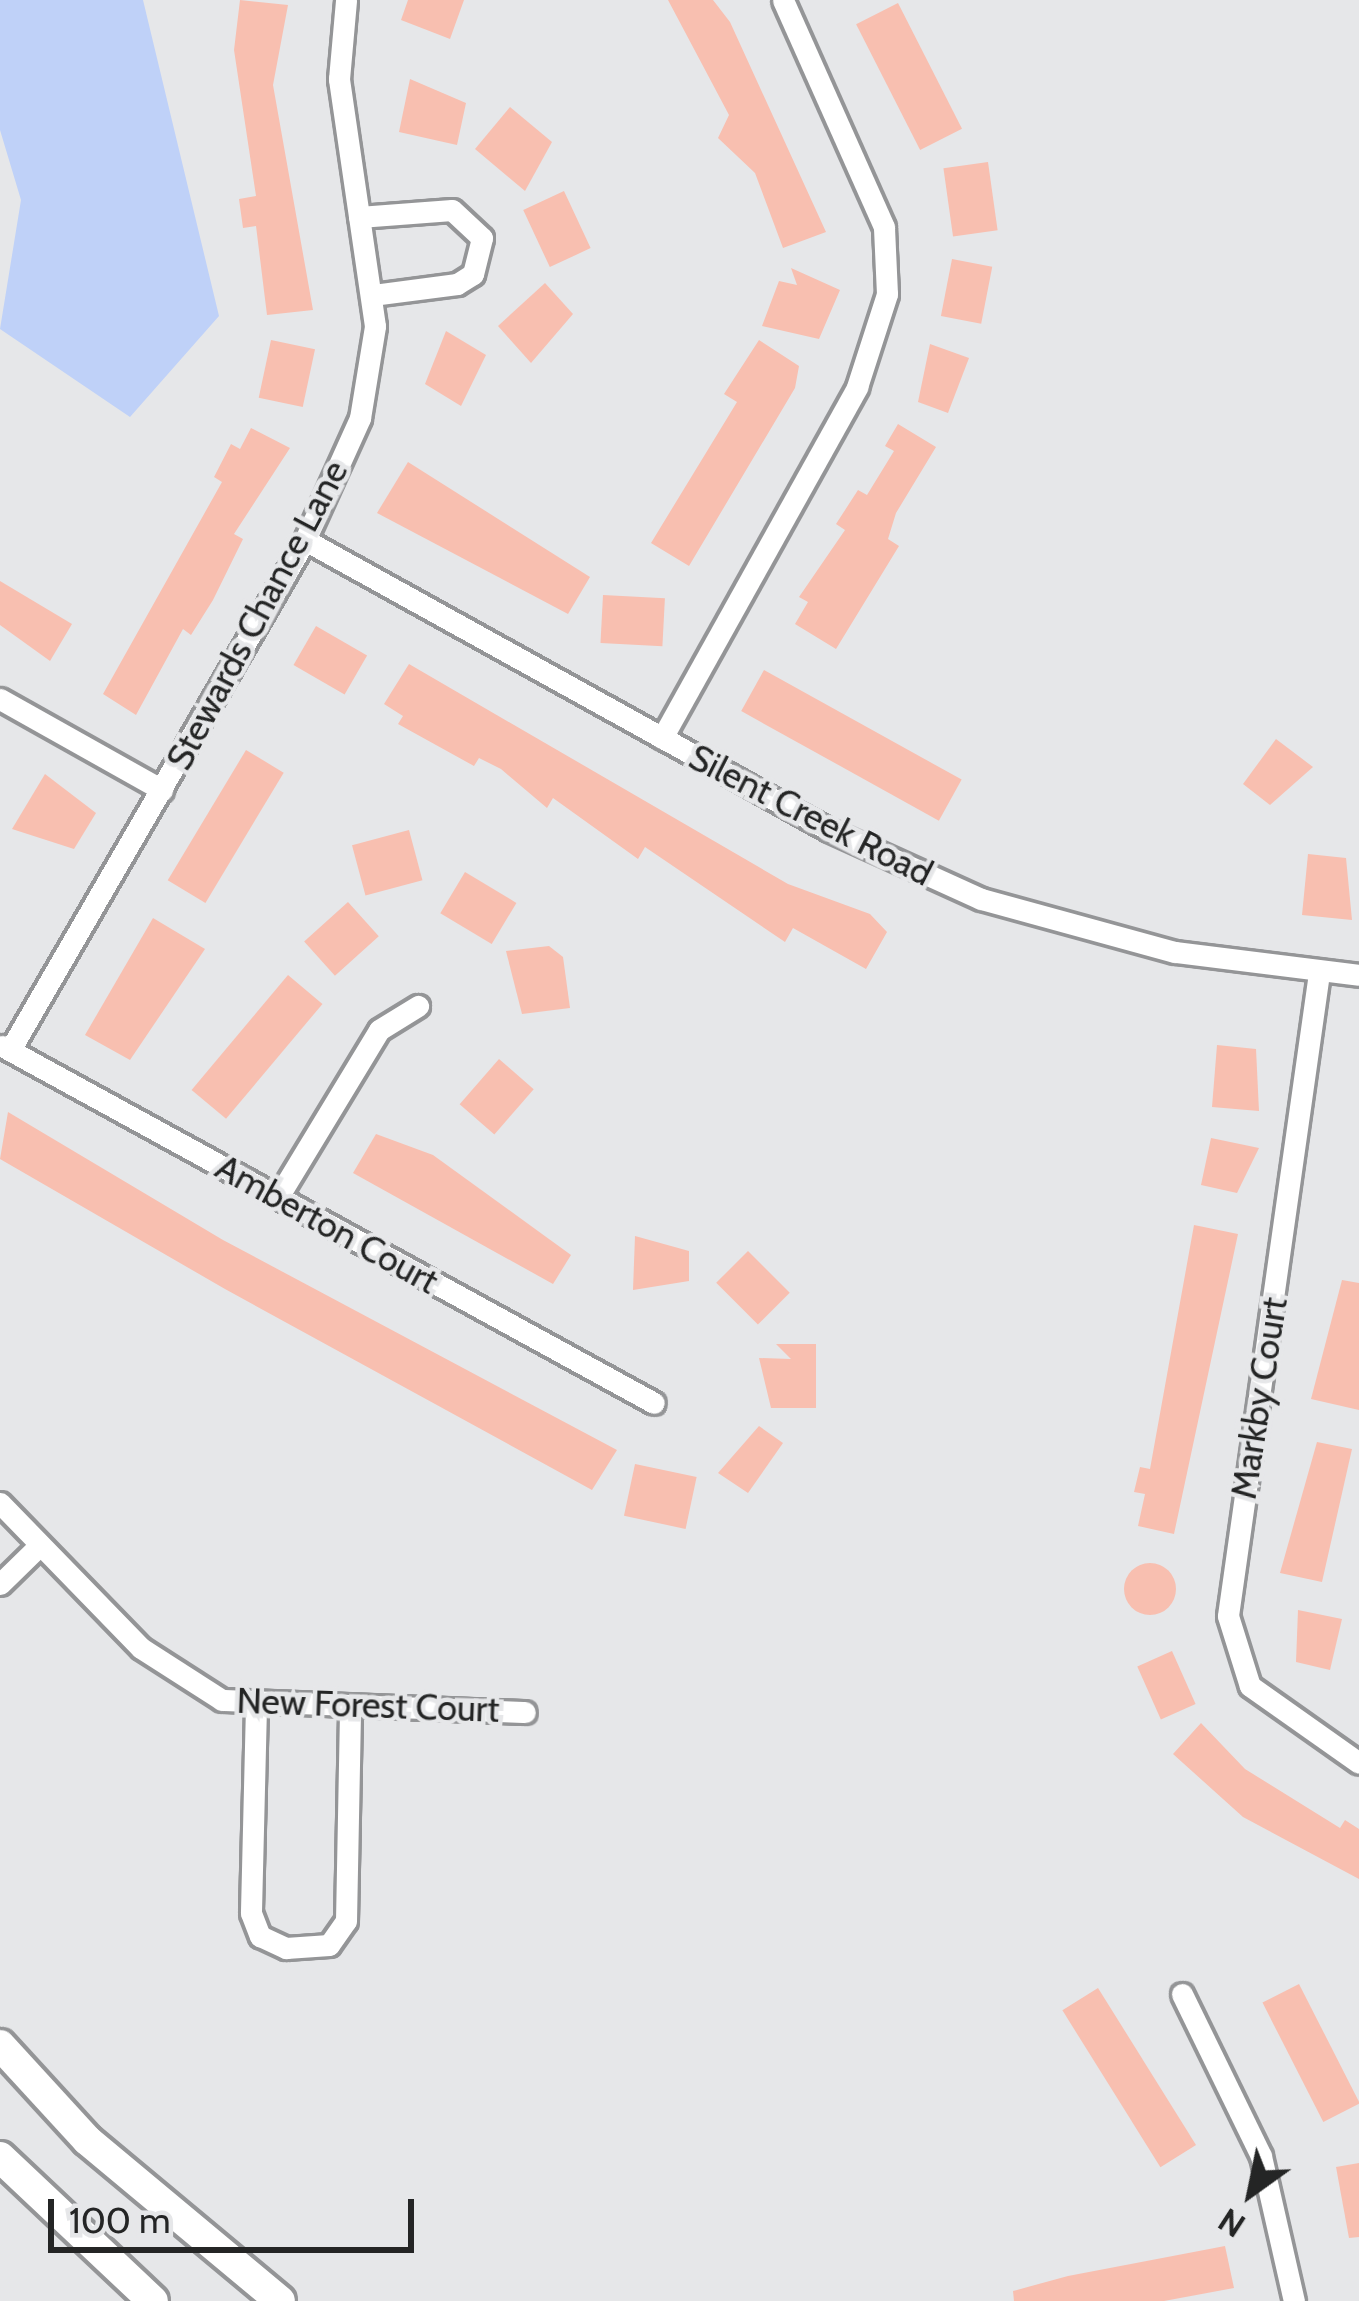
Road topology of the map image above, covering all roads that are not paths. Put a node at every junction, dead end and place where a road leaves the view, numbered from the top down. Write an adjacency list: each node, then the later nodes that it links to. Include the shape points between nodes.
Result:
1 (346, 0): 3 (street, Stewards Chance Lane, via 339,80)
2 (783, 0): 7 (street, via 884,227 886,294 857,387)
3 (359, 217): 4 (street, Stewards Chance Lane); 4 (street, via 452,210 482,238 473,274 457,284)
4 (374, 295): 5 (street, Stewards Chance Lane, via 360,418)
5 (304, 540): 7 (street, Silent Creek Road); 8 (street, Stewards Chance Lane)
6 (0, 699): 8 (street)
7 (662, 738): 9 (street, Silent Creek Road, via 981,899 1175,952)
8 (162, 790): 12 (street, Stewards Chance Lane)
9 (1319, 973): 10 (street, Silent Creek Road); 21 (street, Markby Court, via 1228,1616 1250,1687)
10 (1359, 975)
11 (418, 1006): 13 (street, via 379,1030)
12 (5, 1048): 13 (street, Amberton Court)
13 (278, 1197): 14 (street, Amberton Court)
14 (654, 1403)
15 (0, 1503): 16 (street, New Forest Court)
16 (39, 1546): 17 (street); 18 (street, New Forest Court, via 170,1671)
17 (0, 1584)
18 (256, 1706): 19 (street, New Forest Court); 19 (street, via 251,1913 260,1936 286,1948 328,1945 346,1922)
19 (350, 1709): 20 (street, New Forest Court)
20 (525, 1712)
21 (1359, 1763)
22 (1182, 1994): 27 (street, via 1262,2156)
23 (0, 2044): 26 (street, via 175,2220)
24 (0, 2157): 25 (street)
25 (153, 2301)
26 (280, 2301)
27 (1294, 2301)

